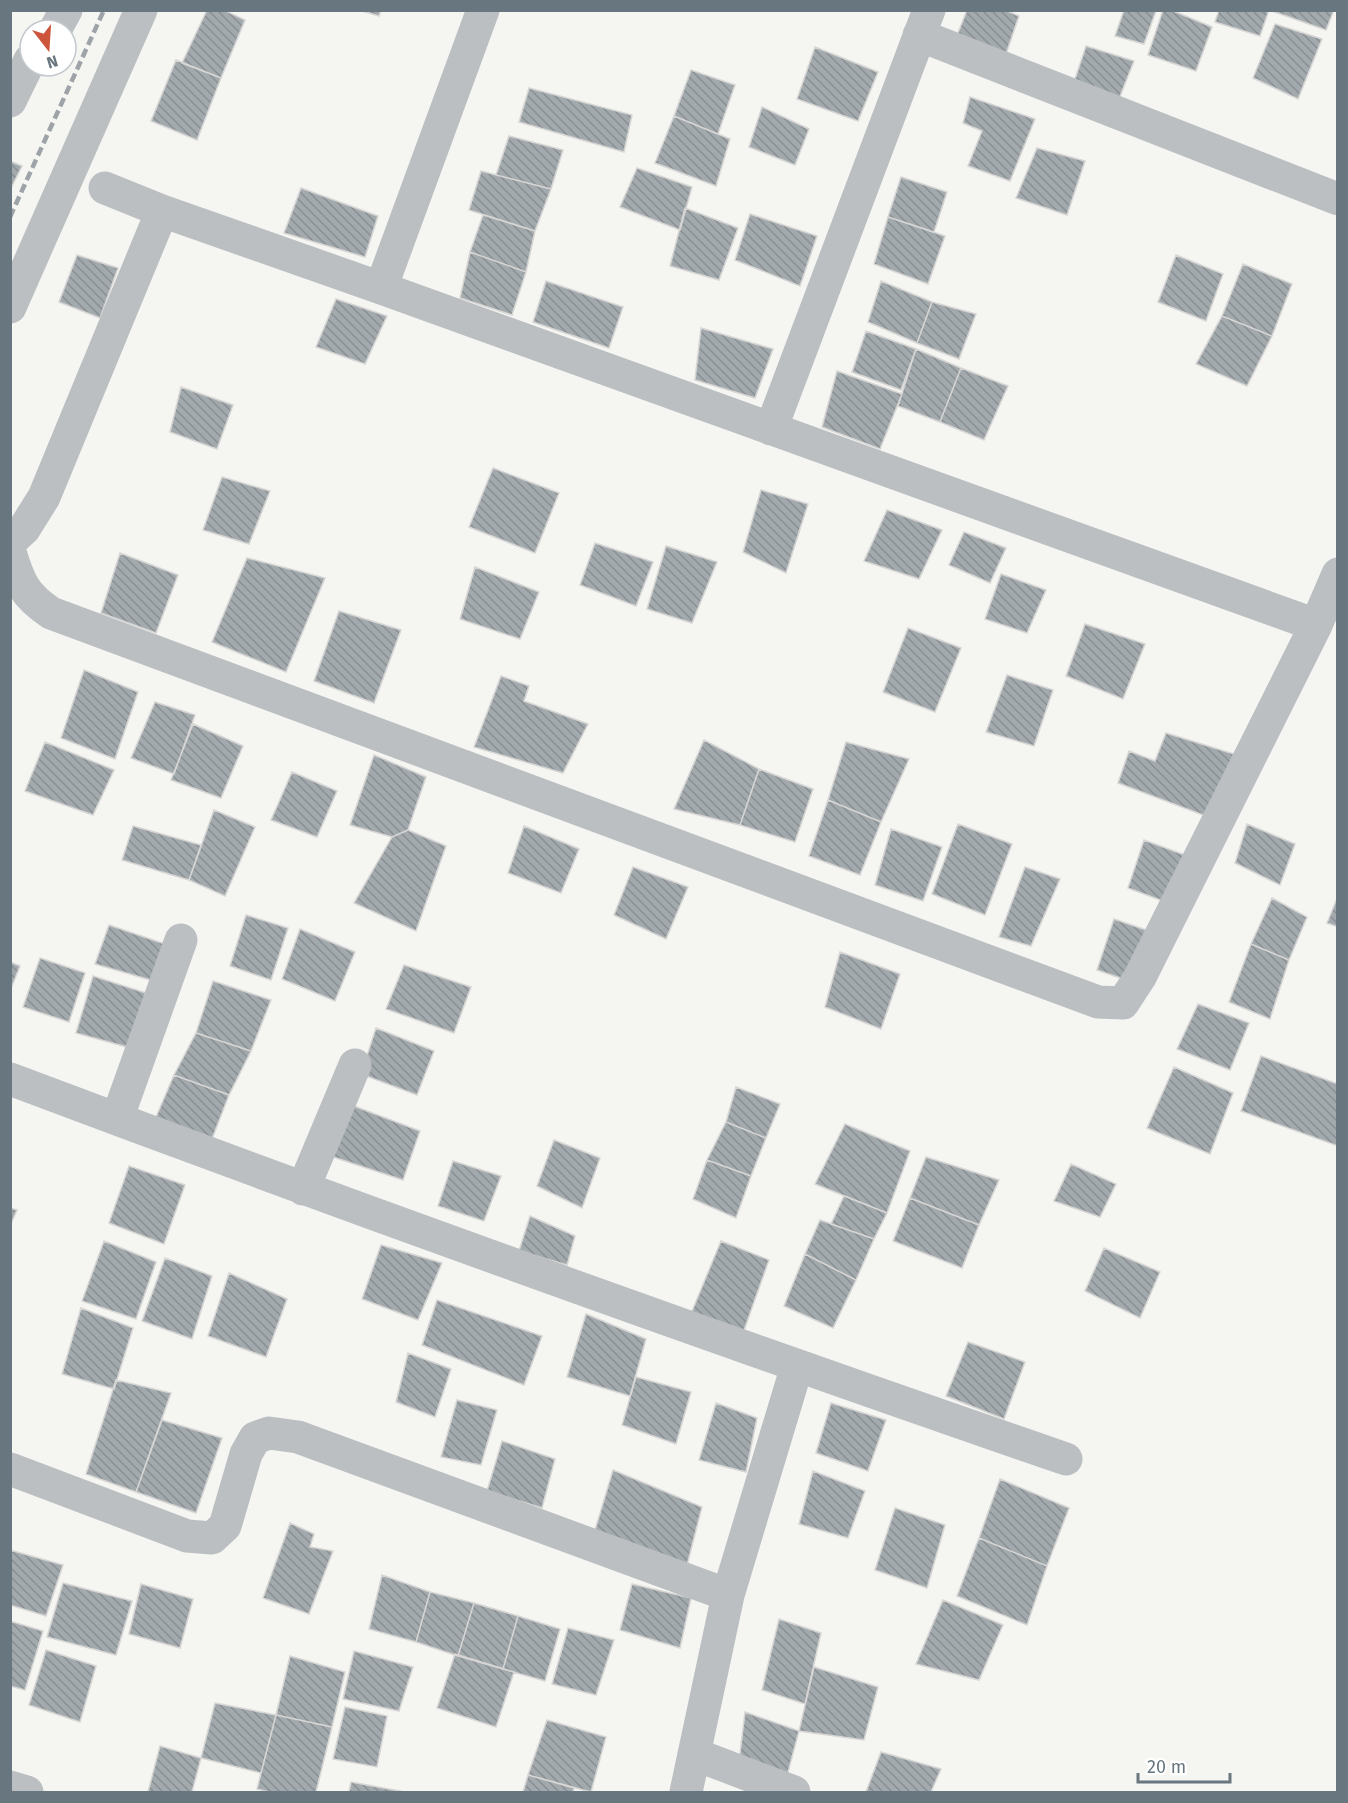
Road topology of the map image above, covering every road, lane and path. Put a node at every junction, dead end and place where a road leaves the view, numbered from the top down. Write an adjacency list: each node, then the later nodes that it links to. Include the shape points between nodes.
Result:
1 (141, 10): 10 (street)
2 (483, 10): 9 (street)
3 (924, 23): 7 (street); 11 (street)
4 (21, 78): 5 (street)
5 (10, 101)
6 (105, 188): 8 (street)
7 (1338, 199)
8 (162, 211): 9 (street); 12 (street, via 44,497 24,529)
9 (381, 288): 11 (street)
10 (10, 307)
11 (771, 429): 15 (street)
12 (10, 542)
13 (10, 552): 15 (street, via 18,579 34,602 51,613 1098,1002 1123,1003 1140,977)
14 (1338, 574): 15 (street)
15 (1316, 625)
16 (181, 940): 19 (street)
17 (355, 1065): 20 (street)
18 (10, 1079): 19 (street)
19 (117, 1119): 20 (street)
20 (303, 1189): 21 (street)
21 (797, 1366): 22 (street); 24 (street)
22 (1066, 1459)
23 (10, 1469): 24 (street, via 187,1536 212,1538 225,1526 246,1454 255,1438 268,1433 298,1437)
24 (728, 1595): 25 (street)
25 (694, 1754): 28 (street); 29 (street)
26 (10, 1787): 27 (street)
27 (27, 1792)
28 (686, 1792)
29 (794, 1792)

